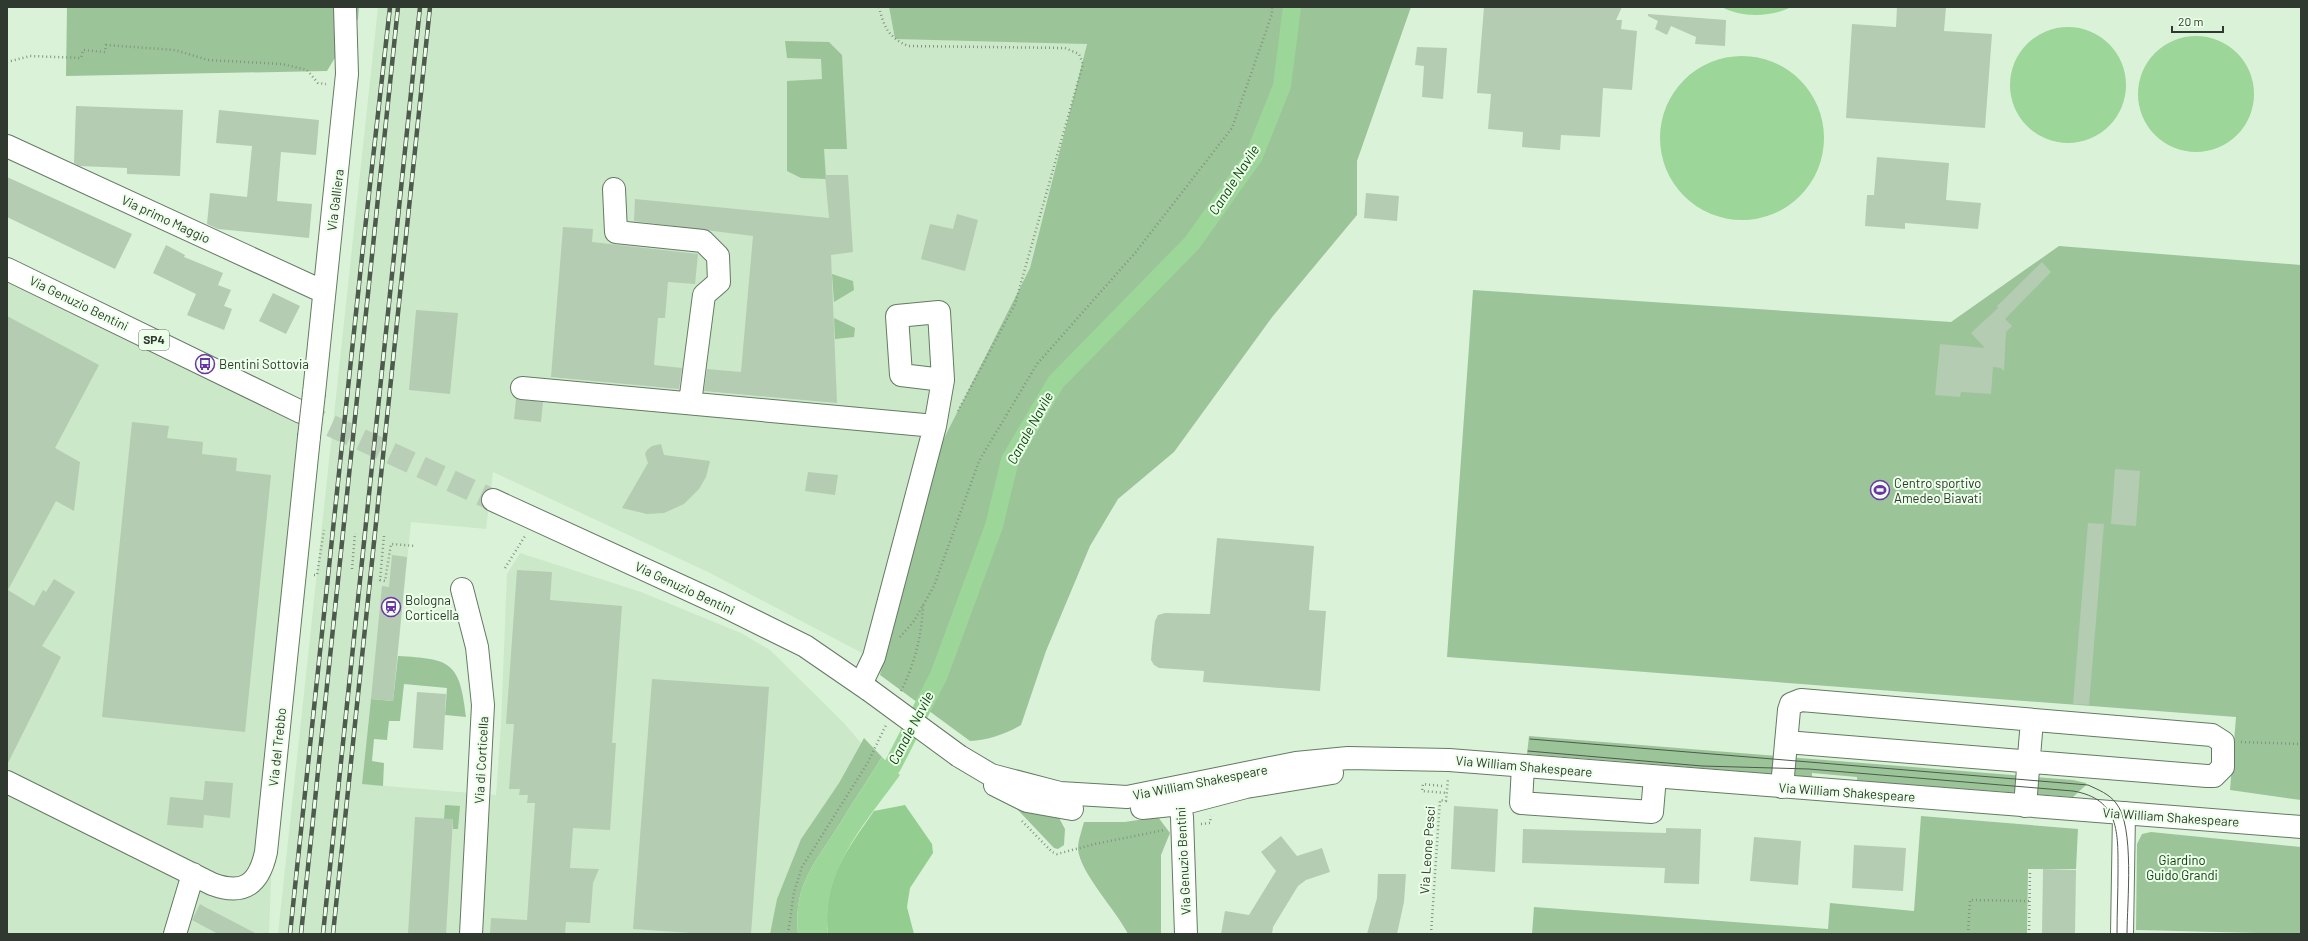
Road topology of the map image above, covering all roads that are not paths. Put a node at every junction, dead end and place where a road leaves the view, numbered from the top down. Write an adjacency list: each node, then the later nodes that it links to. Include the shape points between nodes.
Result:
1 (345, 7): 5 (main road, Via Galliera, via 347,74)
2 (7, 146): 5 (main road, Via primo Maggio)
3 (614, 189): 9 (main road, via 616,232 703,241 718,256 719,282 704,295)
4 (7, 269): 10 (main road, Via Genuzio Bentini / SP4)
5 (324, 292): 8 (main road, Via Galliera)
6 (943, 380): 11 (main road)
7 (522, 388): 9 (main road)
8 (314, 393): 26 (main road, Via del Trebbo, bridge, via 264,862 255,879 248,885 234,890 212,884)
9 (690, 403): 11 (main road)
10 (301, 412)
11 (935, 426): 14 (main road)
12 (493, 500): 14 (main road, Via Genuzio Bentini, via 805,646)
13 (462, 588): 28 (main road, Via di Corticella, via 477,647 483,706)
14 (865, 687): 22 (main road, Via William Shakespeare, bridge, via 1002,790 1026,801 1061,808 1097,811)
15 (2032, 720): 16 (main road, via 1801,700 1791,704); 17 (main road); 17 (main road, via 2212,735 2223,742 2223,767 2214,776)
16 (1786, 742): 17 (main road); 21 (main road)
17 (2028, 762): 23 (main road)
18 (1523, 766): 19 (main road, Via William Shakespeare); 19 (main road, via 1521,803 1652,812); 22 (main road, Via William Shakespeare, via 1348,758 1296,763 1238,773)
19 (1655, 777): 21 (main road, Via William Shakespeare)
20 (7, 782): 26 (main road, Via del Trebbo)
21 (1782, 787): 23 (main road, Via William Shakespeare)
22 (1179, 796): 29 (main road, Via Genuzio Bentini)
23 (2025, 806): 24 (main road, Via William Shakespeare)
24 (2124, 813): 25 (main road, Via William Shakespeare); 30 (main road)
25 (2299, 827)
26 (193, 874): 27 (main road)
27 (175, 934)
28 (471, 934)
29 (1186, 934)
30 (2122, 934)

